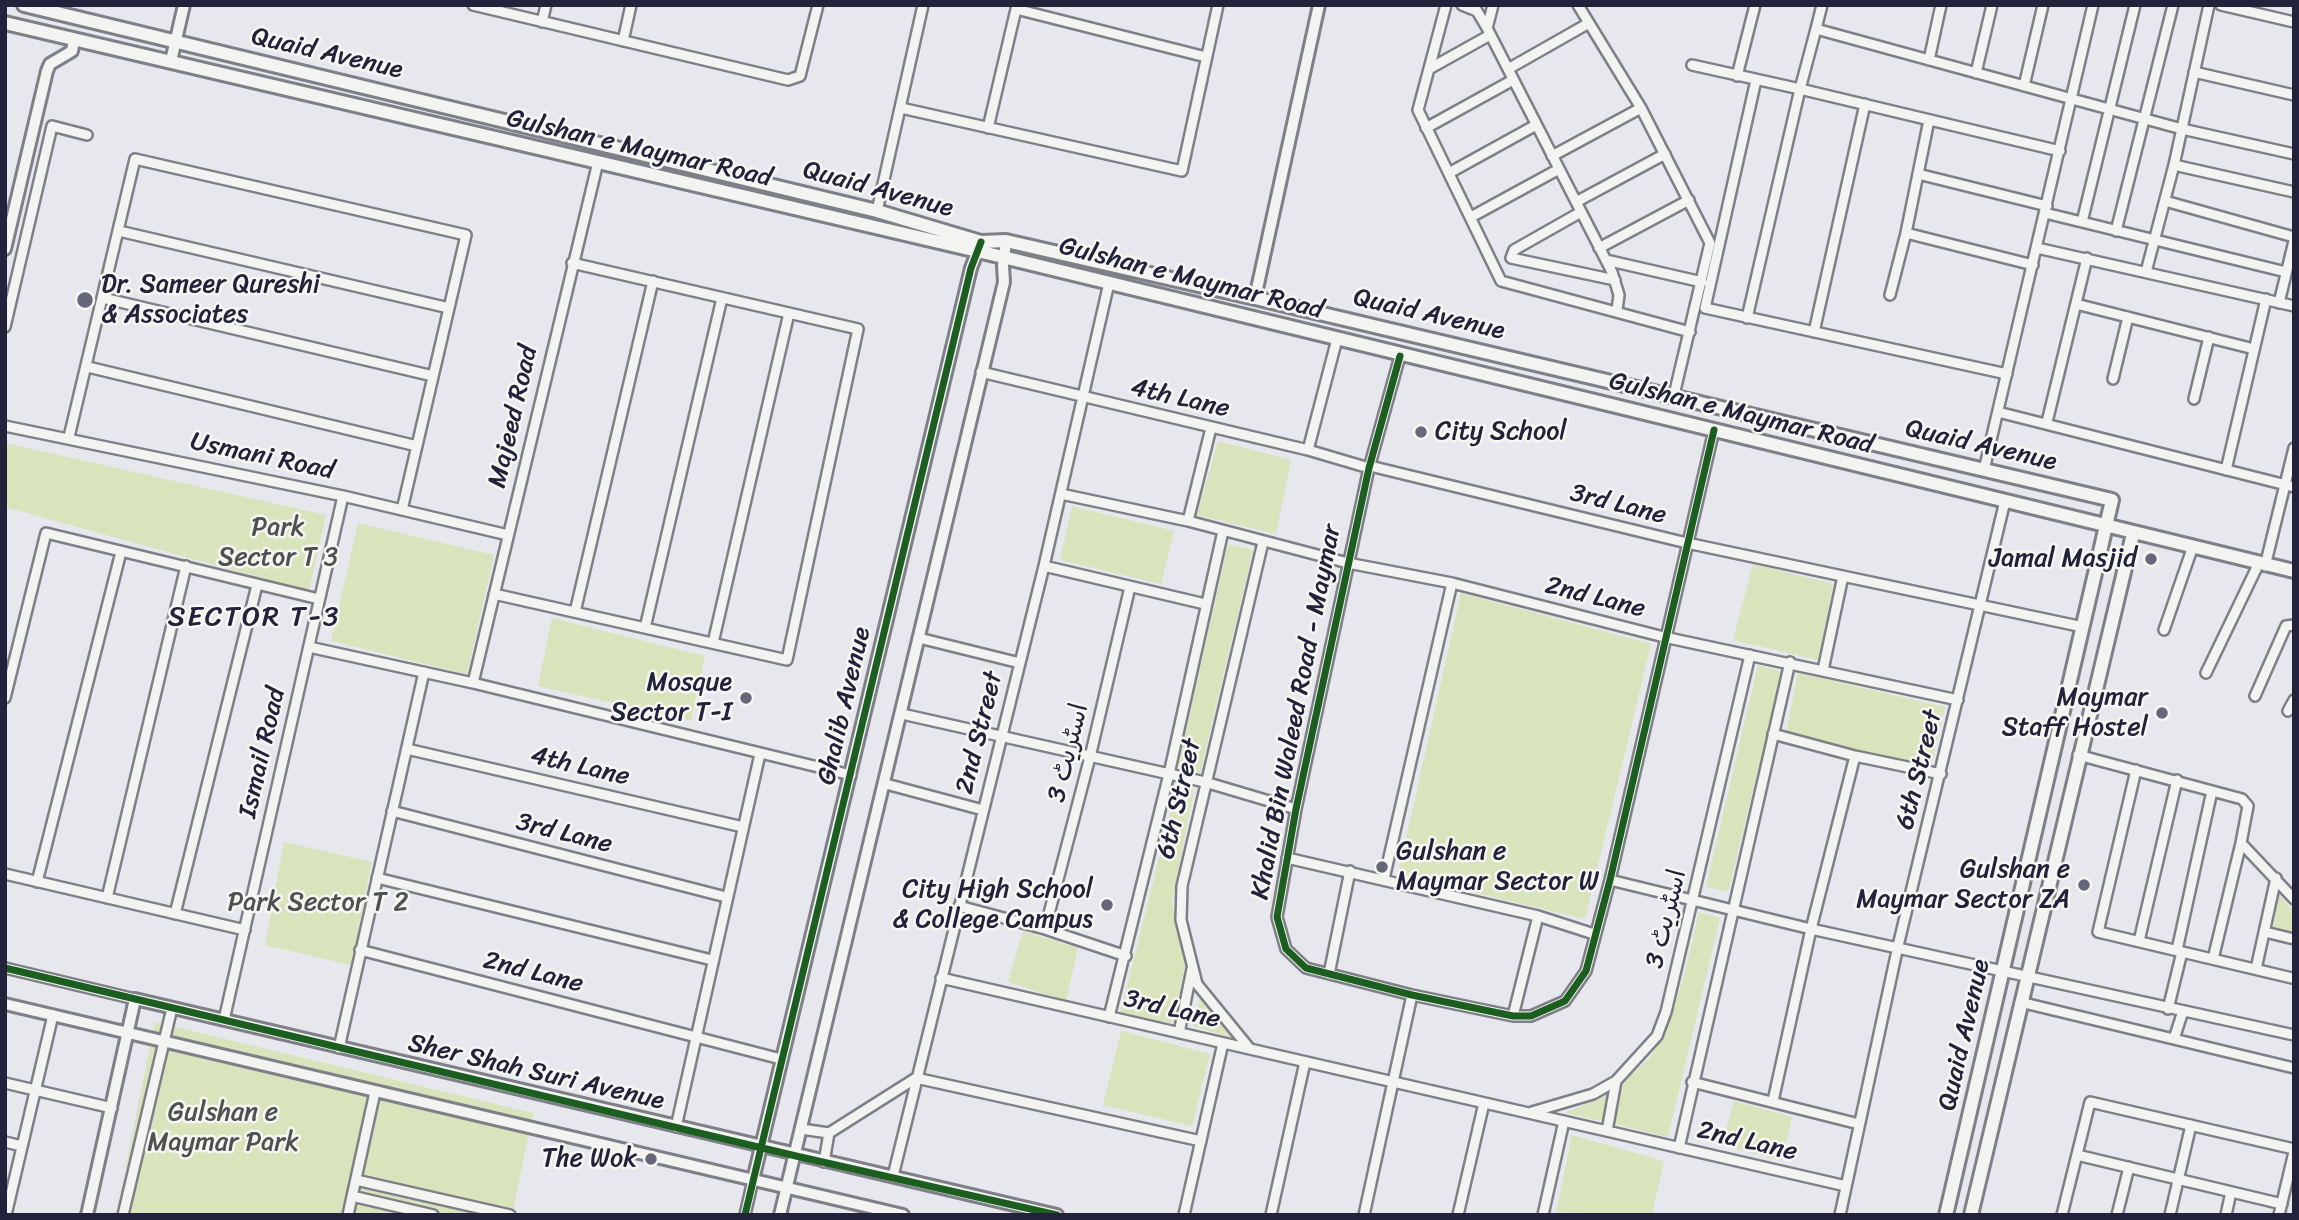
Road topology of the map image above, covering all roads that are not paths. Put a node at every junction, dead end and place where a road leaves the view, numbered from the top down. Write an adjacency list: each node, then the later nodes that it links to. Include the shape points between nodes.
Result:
1 (24, 5): 32 (main road, Quaid Avenue)
2 (184, 5): 32 (street)
3 (473, 5): 25 (street)
4 (546, 5): 25 (street)
5 (631, 5): 33 (street)
6 (818, 5): 33 (street, via 800,76 788,80)
7 (923, 5): 50 (street)
8 (1218, 5): 34 (street)
9 (1319, 5): 102 (street)
10 (1446, 5): 38 (street)
11 (1462, 5): 30 (street, via 1477,11)
12 (1493, 5): 30 (street)
13 (1578, 5): 28 (street)
14 (1755, 5): 42 (street)
15 (1822, 5): 29 (street)
16 (1941, 5): 35 (street)
17 (1992, 5): 41 (street)
18 (2043, 5): 45 (street)
19 (2093, 5): 48 (street)
20 (2135, 5): 52 (street)
21 (2173, 5): 53 (street)
22 (2209, 5): 40 (street)
23 (2221, 5): 26 (street)
24 (1016, 7): 34 (street); 56 (street)
25 (542, 22): 33 (street)
26 (2294, 22)
27 (5, 23): 31 (main road, Gulshan e Maymar Road)
28 (1589, 23): 39 (street); 51 (street)
29 (1816, 29): 35 (street); 46 (street)
30 (1489, 32): 38 (street); 39 (street)
31 (74, 40): 36 (main road, Gulshan e Maymar Road); 87 (street, via 72,51 50,64 47,71)
32 (176, 41): 36 (street); 74 (main road, Quaid Avenue)
33 (623, 41)
34 (1206, 57): 56 (street, via 1182,171)
35 (1929, 60): 41 (street)
36 (171, 61): 64 (main road, Gulshan e Maymar Road)
37 (1692, 65): 42 (street)
38 (1430, 69): 57 (street, via 1418,102)
39 (1507, 69): 43 (street)
40 (2194, 72): 47 (street); 58 (street)
41 (1976, 73): 45 (street)
42 (1737, 76): 44 (street)
43 (1513, 80): 55 (street); 57 (street)
44 (1756, 80): 46 (street); 111 (street, via 1705,308)
45 (2024, 86): 48 (street)
46 (1800, 89): 49 (street); 111 (street)
47 (2294, 95)
48 (2072, 99): 52 (street); 60 (street)
49 (1865, 104): 54 (street); 114 (street)
50 (901, 108): 56 (street); 74 (street)
51 (1641, 108): 61 (street); 63 (street)
52 (2109, 109): 53 (street); 77 (street)
53 (2144, 119): 58 (street); 79 (street)
54 (1929, 120): 60 (street); 68 (street)
55 (1536, 125): 63 (street); 67 (street)
56 (988, 128)
57 (1426, 128): 67 (street)
58 (2182, 129): 62 (street); 65 (street)
59 (87, 135): 112 (street, via 52,126)
60 (2060, 151): 73 (street)
61 (1665, 154): 70 (street); 72 (street)
62 (2294, 154)
63 (1552, 156): 66 (street)
64 (598, 162): 84 (main road, Gulshan e Maymar Road); 91 (street, Majeed Road)
65 (2174, 165): 69 (street); 71 (street)
66 (1559, 169): 72 (street); 76 (street)
67 (1449, 173): 76 (street)
68 (1918, 174): 73 (street); 80 (street)
69 (2294, 192)
70 (1689, 200): 85 (street); 97 (street, via 1710,243)
71 (2165, 201): 81 (street); 82 (street)
72 (1576, 202): 75 (street)
73 (2046, 210): 77 (street); 86 (street)
74 (877, 211): 84 (main road, Quaid Avenue)
75 (1581, 212): 85 (street); 95 (street, via 1514,250 1511,258)
76 (1471, 217): 108 (street, via 1506,285)
77 (2082, 222): 79 (street)
78 (118, 231): 100 (street); 107 (street); 107 (street, via 135,159 466,235)
79 (2116, 231): 82 (street)
80 (1906, 233): 92 (street); 99 (street)
81 (2294, 239): 94 (street)
82 (2154, 240): 93 (street); 94 (street)
83 (1006, 241): 84 (main road, Quaid Avenue); 88 (street); 102 (main road, Quaid Avenue)
84 (980, 248): 88 (main road, Gulshan e Maymar Road); 197 (street, Ghalib Avenue, via 971,268)
85 (1599, 248): 90 (street)
86 (2037, 248): 89 (street); 92 (street)
87 (5, 249)
88 (1003, 257): 98 (main road, Gulshan e Maymar Road); 120 (street, via 1004,282)
89 (2087, 258): 93 (street); 105 (street)
90 (1606, 260): 95 (street); 97 (street)
91 (572, 263): 96 (street); 148 (street, Majeed Road)
92 (2032, 265): 121 (street)
93 (2146, 272): 103 (street)
94 (2287, 272): 104 (street)
95 (1615, 280): 108 (street)
96 (653, 282): 101 (street); 166 (street)
97 (1702, 282): 113 (street)
98 (1109, 283): 116 (main road, Gulshan e Maymar Road); 125 (street, 2nd Street)
99 (1890, 295)
100 (103, 298): 119 (street); 122 (street)
101 (722, 298): 109 (street); 169 (street)
102 (1255, 298): 124 (main road, Quaid Avenue)
103 (2266, 299): 104 (street); 117 (street)
104 (2279, 303): 106 (street)
105 (2076, 304): 110 (street); 128 (street)
106 (2294, 306)
107 (449, 308): 122 (street)
108 (1617, 310): 113 (street)
109 (789, 313): 173 (street); 173 (street, via 859,329 787,660)
110 (2128, 317): 115 (street); 123 (street)
111 (1747, 318): 114 (street)
112 (5, 327)
113 (1689, 332): 124 (street)
114 (1814, 332): 121 (street)
115 (2208, 337): 117 (street); 126 (street)
116 (1337, 339): 118 (main road, Gulshan e Maymar Road); 135 (street)
117 (2255, 349): 138 (street)
118 (1400, 356): 131 (main road, Gulshan e Maymar Road); 136 (street, Khalid Bin Waleed Road - Maymar)
119 (88, 367): 132 (street); 133 (street)
120 (981, 372): 125 (street, 4th Lane); 172 (street)
121 (2007, 374): 127 (street)
122 (433, 376): 133 (street)
123 (2113, 379)
124 (1674, 395): 137 (main road, Quaid Avenue)
125 (1084, 397): 130 (street, 4th Lane); 140 (street, 2nd Street)
126 (2194, 399)
127 (1998, 412): 128 (street); 137 (street)
128 (2047, 422): 138 (street)
129 (5, 425): 132 (street, Usmani Road)
130 (1212, 428): 135 (street, 4th Lane); 144 (street)
131 (1714, 430): 142 (main road, Gulshan e Maymar Road); 150 (street, Khalid Bin Waleed Road - Maymar)
132 (69, 437): 141 (street, Usmani Road)
133 (417, 446): 143 (street)
134 (2294, 447): 139 (street)
135 (1308, 450): 136 (street, 4th Lane)
136 (1370, 467): 150 (street, 3rd Lane); 153 (street, Khalid Bin Waleed Road - Maymar)
137 (1984, 470): 145 (main road, Quaid Avenue, via 2112,500)
138 (2227, 470): 139 (street)
139 (2289, 486): 154 (street)
140 (1060, 494): 144 (street); 156 (street, 2nd Street)
141 (343, 496): 143 (street, Usmani Road); 163 (street, Ismail Road)
142 (2005, 501): 145 (main road, Gulshan e Maymar Road); 165 (street, 6th Street)
143 (402, 510): 148 (street, Usmani Road)
144 (1188, 522): 146 (street)
145 (2106, 525): 147 (main road, Gulshan e Maymar Road); 168 (main road, Quaid Avenue)
146 (1223, 531): 149 (street); 164 (street)
147 (2133, 534): 151 (main road, Gulshan e Maymar Road); 192 (main road, Quaid Avenue)
148 (508, 535): 162 (street, Majeed Road)
149 (1263, 542): 153 (street, 2nd Lane); 200 (street, 6th Street)
150 (1687, 543): 158 (street, 3rd Lane); 171 (street, Khalid Bin Waleed Road - Maymar)
151 (2192, 549): 154 (main road, Gulshan e Maymar Road); 170 (street)
152 (121, 552): 155 (street); 183 (street, via 46,533); 215 (street)
153 (1348, 563): 159 (street, 2nd Lane); 203 (street, Khalid Bin Waleed Road - Maymar)
154 (2261, 565): 157 (main road, Gulshan e Maymar Road); 180 (street)
155 (186, 566): 160 (street); 217 (street)
156 (1044, 566): 161 (street); 177 (street, 2nd Street)
157 (2294, 571)
158 (1843, 576): 165 (street, 3rd Lane); 178 (street)
159 (1452, 583): 171 (street, 2nd Lane); 213 (street)
160 (257, 585): 163 (street); 222 (street)
161 (1130, 587): 164 (street); 193 (street, اسٹریٹ 3)
162 (494, 594): 166 (street); 181 (street, Majeed Road)
163 (319, 599): 174 (street, Ismail Road)
164 (1205, 604): 196 (street)
165 (1981, 604): 168 (street, 3rd Lane); 184 (street, 6th Street)
166 (575, 612): 169 (street)
167 (2294, 625): 182 (street, via 2286,625)
168 (2083, 627): 240 (main road, Quaid Avenue)
169 (645, 628): 173 (street)
170 (2164, 630)
171 (1664, 637): 175 (street, 2nd Lane); 214 (street, Khalid Bin Waleed Road - Maymar)
172 (919, 638): 177 (street); 187 (street)
173 (713, 643)
174 (309, 646): 179 (street); 226 (street, Ismail Road)
175 (1750, 655): 176 (street, 2nd Lane); 218 (street, اسٹریٹ 3)
176 (1790, 662): 178 (street, 2nd Lane); 188 (street)
177 (1020, 663): 189 (street, 2nd Street)
178 (1823, 670): 184 (street, 2nd Lane)
179 (424, 672): 181 (street); 190 (street)
180 (2206, 673)
181 (473, 683): 191 (street)
182 (2255, 696)
183 (5, 698)
184 (1958, 700): 198 (street, 6th Street)
185 (2294, 700): 186 (street)
186 (2288, 711)
187 (902, 714): 189 (street); 201 (street)
188 (1773, 734): 194 (street); 221 (street)
189 (1002, 736): 193 (street); 204 (street, 2nd Street)
190 (407, 749): 205 (street); 206 (street, 4th Lane)
191 (760, 754): 197 (street); 206 (street)
192 (2078, 755): 195 (street); 242 (main road, Quaid Avenue)
193 (1090, 757): 196 (street); 224 (street, اسٹریٹ 3)
194 (1855, 757): 198 (street); 225 (street)
195 (2136, 770): 199 (street); 230 (street, via 2098,932)
196 (1169, 774): 200 (street); 234 (street)
197 (851, 775): 265 (street, Ghalib Avenue)
198 (1941, 775): 231 (street, 6th Street)
199 (2177, 780): 202 (street); 230 (street)
200 (1205, 782): 203 (street); 238 (street, 6th Street, via 1182,886 1181,920)
201 (886, 784): 204 (street); 283 (street)
202 (2212, 790): 207 (street, via 2246,803); 233 (street)
203 (1296, 809): 208 (street, Khalid Bin Waleed Road - Maymar)
204 (983, 810): 220 (street, 2nd Street)
205 (392, 811): 211 (street); 216 (street, 3rd Lane)
206 (743, 827): 216 (street)
207 (2241, 843): 212 (street); 235 (street)
208 (1287, 858): 209 (street); 241 (street, Khalid Bin Waleed Road - Maymar, via 1277,917 1281,938 1306,968)
209 (1350, 871): 213 (street); 241 (street)
210 (5, 874): 215 (street)
211 (377, 878): 232 (street); 236 (street, 2nd Lane)
212 (2276, 878): 219 (street); 227 (street)
213 (1384, 879): 223 (street)
214 (1610, 880): 218 (street); 228 (street, Khalid Bin Waleed Road - Maymar)
215 (37, 882): 217 (street)
216 (726, 897): 236 (street)
217 (107, 898): 222 (street)
218 (1694, 898): 221 (street); 269 (street, اسٹریٹ 3, via 1657,1036)
219 (2294, 899)
220 (958, 906): 224 (street); 243 (street, 2nd Street)
221 (1732, 908): 225 (street); 271 (street)
222 (175, 914): 226 (street)
223 (1538, 916): 228 (street); 253 (street)
224 (1045, 929): 234 (street)
225 (1811, 929): 231 (street); 275 (street)
226 (245, 930): 255 (street, Ismail Road)
227 (2264, 932): 229 (street); 239 (street)
228 (1594, 934): 253 (street, Khalid Bin Waleed Road - Maymar, via 1586,971 1565,1001 1531,1016)
229 (2294, 939)
230 (2139, 941): 233 (street)
231 (1898, 946): 240 (street); 280 (street, 6th Street)
232 (360, 950): 259 (street, 2nd Lane); 263 (street)
233 (2180, 951): 235 (street); 250 (street)
234 (1126, 956): 254 (street)
235 (2213, 959): 239 (street)
236 (712, 960): 259 (street)
237 (5, 968): 246 (street, Sher Shah Suri Avenue)
238 (1192, 968): 257 (street); 264 (street, 6th Street, via 1197,984)
239 (2256, 969): 244 (street)
240 (2004, 971): 242 (street); 321 (main road, Quaid Avenue)
241 (1329, 974): 245 (street, Khalid Bin Waleed Road - Maymar)
242 (2027, 977): 247 (main road, Quaid Avenue); 250 (street)
243 (941, 978): 254 (street, 3rd Lane); 268 (street, 2nd Street)
244 (2292, 978)
245 (1412, 995): 253 (street, Khalid Bin Waleed Road - Maymar); 270 (street)
246 (135, 999): 249 (street, Sher Shah Suri Avenue); 256 (street)
247 (2020, 1002): 260 (street); 322 (main road, Quaid Avenue)
248 (5, 1004): 252 (street, Sher Shah Suri Avenue)
249 (172, 1009): 255 (street, Sher Shah Suri Avenue); 261 (street)
250 (2168, 1009): 251 (street)
251 (2183, 1012): 258 (street); 260 (street)
252 (53, 1015): 256 (street, Sher Shah Suri Avenue); 273 (street)
253 (1513, 1016)
254 (1110, 1017): 257 (street, 3rd Lane)
255 (224, 1020): 263 (street, Sher Shah Suri Avenue)
256 (130, 1033): 261 (street, Sher Shah Suri Avenue); 277 (street)
257 (1179, 1033): 262 (street, 3rd Lane)
258 (2294, 1035)
259 (696, 1036): 265 (street, 2nd Lane); 282 (street)
260 (2174, 1040): 267 (street)
261 (164, 1042): 274 (street, Sher Shah Suri Avenue); 307 (street)
262 (1223, 1043): 264 (street, 3rd Lane); 287 (street)
263 (339, 1048): 282 (street, Sher Shah Suri Avenue)
264 (1250, 1049): 266 (street, 3rd Lane)
265 (781, 1059): 289 (street, Ghalib Avenue)
266 (1305, 1062): 270 (street, 3rd Lane); 316 (street)
267 (2294, 1068)
268 (916, 1079): 285 (street); 287 (street); 296 (street, 2nd Street)
269 (1616, 1081): 278 (street, اسٹریٹ 3, via 1564,1104); 284 (street)
270 (1393, 1082): 276 (street, 2nd Lane); 317 (street)
271 (1692, 1082): 275 (street); 290 (street)
272 (5, 1083): 273 (street)
273 (35, 1090): 277 (street); 288 (street)
274 (374, 1092): 298 (street); 299 (street, Sher Shah Suri Avenue)
275 (1773, 1101): 280 (street)
276 (1483, 1103): 278 (street, 2nd Lane); 318 (street)
277 (112, 1108): 306 (street)
278 (1524, 1112): 279 (street, 2nd Lane)
279 (1564, 1121): 284 (street, 2nd Lane); 319 (street)
280 (1859, 1124): 300 (street, 6th Street)
281 (2191, 1125): 291 (street); 292 (street, via 2090,1102); 297 (street)
282 (676, 1127): 289 (street, Sher Shah Suri Avenue)
283 (802, 1129): 285 (street); 293 (street)
284 (1607, 1131): 290 (street, 2nd Lane)
285 (829, 1133): 294 (street)
286 (5, 1142): 288 (street)
287 (1201, 1142): 315 (street)
288 (22, 1146): 305 (street)
289 (760, 1148): 293 (street, Sher Shah Suri Avenue); 299 (street, Ghalib Avenue)
290 (1679, 1148): 300 (street, 2nd Lane)
291 (2294, 1151): 304 (street)
292 (2077, 1155): 295 (street); 323 (street)
293 (796, 1156): 294 (street, Sher Shah Suri Avenue); 301 (street)
294 (824, 1162): 296 (street, Sher Shah Suri Avenue)
295 (2129, 1167): 297 (street); 324 (street)
296 (893, 1176): 314 (street, Sher Shah Suri Avenue)
297 (2178, 1177): 302 (street); 325 (street)
298 (356, 1180): 303 (street); 310 (street)
299 (753, 1180): 301 (street, Sher Shah Suri Avenue); 311 (street)
300 (1846, 1186): 320 (street, 6th Street)
301 (787, 1188): 312 (street); 313 (street, Sher Shah Suri Avenue)
302 (2231, 1192): 304 (street); 326 (street)
303 (352, 1196): 308 (street); 309 (street)
304 (2282, 1204): 327 (street)
305 (6, 1215)
306 (87, 1215)
307 (123, 1215)
308 (348, 1215)
309 (433, 1215)
310 (510, 1215)
311 (745, 1215)
312 (780, 1215)
313 (903, 1215)
314 (1057, 1215)
315 (1184, 1215)
316 (1271, 1215)
317 (1364, 1215)
318 (1458, 1215)
319 (1543, 1215)
320 (1840, 1215)
321 (1945, 1215)
322 (1971, 1215)
323 (2062, 1215)
324 (2117, 1215)
325 (2169, 1215)
326 (2226, 1215)
327 (2279, 1215)

